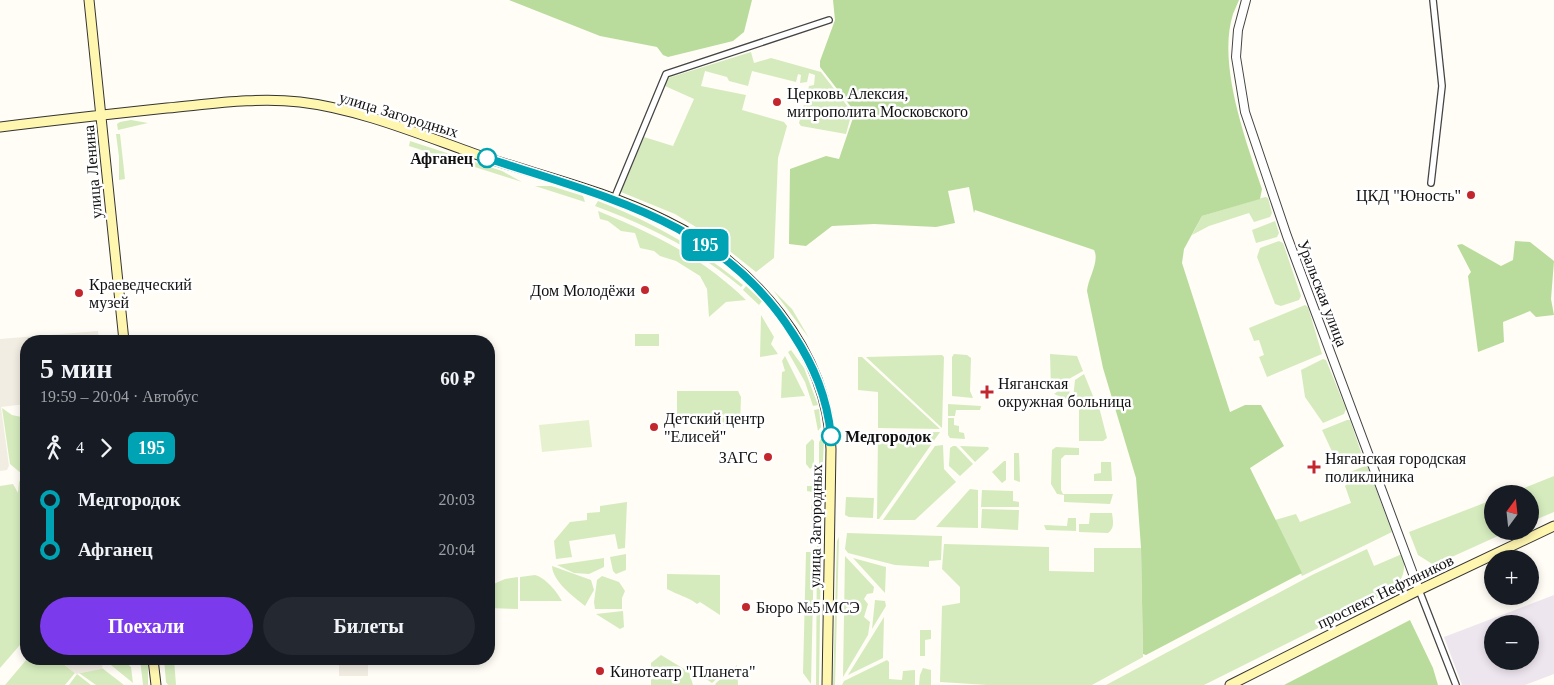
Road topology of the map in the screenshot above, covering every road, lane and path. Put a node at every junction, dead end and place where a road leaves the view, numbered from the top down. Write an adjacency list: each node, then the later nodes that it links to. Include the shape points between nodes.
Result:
1 (90, 0): 5 (main road, улица Ленина)
2 (1246, 0): 11 (street, Уральская улица, via 1236,56 1245,112 1286,236)
3 (1433, 0): 7 (street, via 1442,86)
4 (829, 20): 8 (street, via 666,74)
5 (102, 115): 6 (main road, улица Загородных); 8 (main road, улица Загородных, via 239,102 300,102 372,120); 9 (main road, улица Ленина)
6 (0, 127)
7 (1431, 182)
8 (614, 199): 14 (main road, улица Загородных, via 691,235 744,275 786,322 816,374 827,406 831,443)
9 (123, 335)
10 (1554, 526): 11 (main road, проспект Нефтяников)
11 (1419, 590): 15 (main road, проспект Нефтяников); 16 (street)
12 (154, 665): 13 (main road)
13 (156, 685)
14 (827, 685)
15 (1230, 685)
16 (1456, 685)

